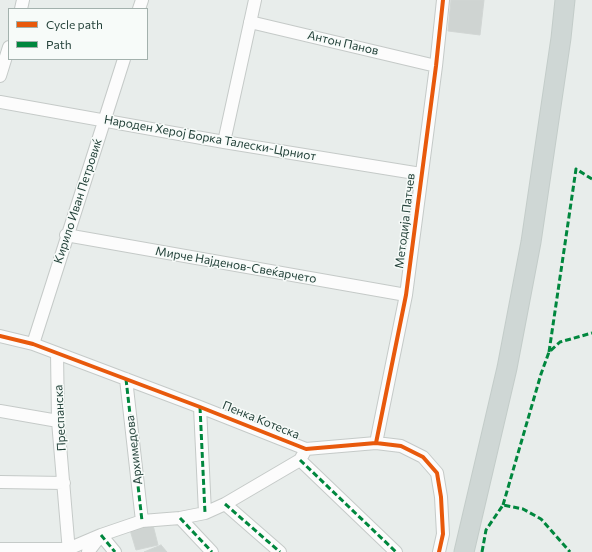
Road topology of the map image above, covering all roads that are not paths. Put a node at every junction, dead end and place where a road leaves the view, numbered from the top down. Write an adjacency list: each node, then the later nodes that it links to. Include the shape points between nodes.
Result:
1 (255, 0): 4 (street)
2 (443, 0): 7 (street, Методиjа Патчев)
3 (565, 0): 40 (main road, via 531,242 507,368)
4 (250, 22): 7 (street, Антон Панов); 11 (street)
5 (8, 50): 8 (street)
6 (124, 60): 10 (street, Кирило Иван Петровиќ)
7 (436, 66): 12 (street, Методиjа Патчев)
8 (0, 76)
9 (0, 102): 10 (street, Народен Херој Борка Талески-Црниот)
10 (104, 120): 11 (street, Народен Херој Борка Талески-Црниот); 13 (street, Кирило Иван Петровиќ)
11 (224, 142): 12 (street, Народен Херој Борка Талески-Црниот)
12 (421, 174): 14 (street, Методиjа Патчев)
13 (66, 235): 14 (street, Мирче Најденов-Свеќарчето); 16 (street, Кирило Иван Петровиќ)
14 (406, 295): 22 (street, Методиjа Патчев)
15 (0, 336): 16 (street, Пенка Котеска)
16 (33, 344): 17 (street, Пенка Котеска)
17 (57, 353): 18 (street, Пенка Котеска); 21 (street, Преспанска)
18 (126, 379): 19 (street, Пенка Котеска); 30 (street, Архимедова)
19 (200, 407): 23 (street, Пенка Котеска); 28 (street)
20 (0, 412): 21 (street)
21 (58, 421): 26 (street, Преспанска)
22 (376, 443): 23 (street, Пенка Котеска); 39 (street, Пенка Котеска, via 401,446 422,457 437,473 443,534)
23 (306, 449): 24 (street)
24 (300, 460): 27 (street); 38 (street)
25 (0, 482): 26 (street)
26 (64, 483): 33 (street, Преспанска)
27 (225, 504): 28 (street); 37 (street)
28 (206, 513): 29 (street)
29 (180, 518): 30 (street); 36 (street)
30 (142, 522): 31 (street)
31 (101, 535): 33 (street); 34 (street); 35 (street)
32 (0, 548): 33 (street)
33 (69, 551)
34 (88, 552)
35 (115, 552)
36 (212, 552)
37 (280, 552)
38 (396, 552)
39 (439, 552)
40 (464, 552)

